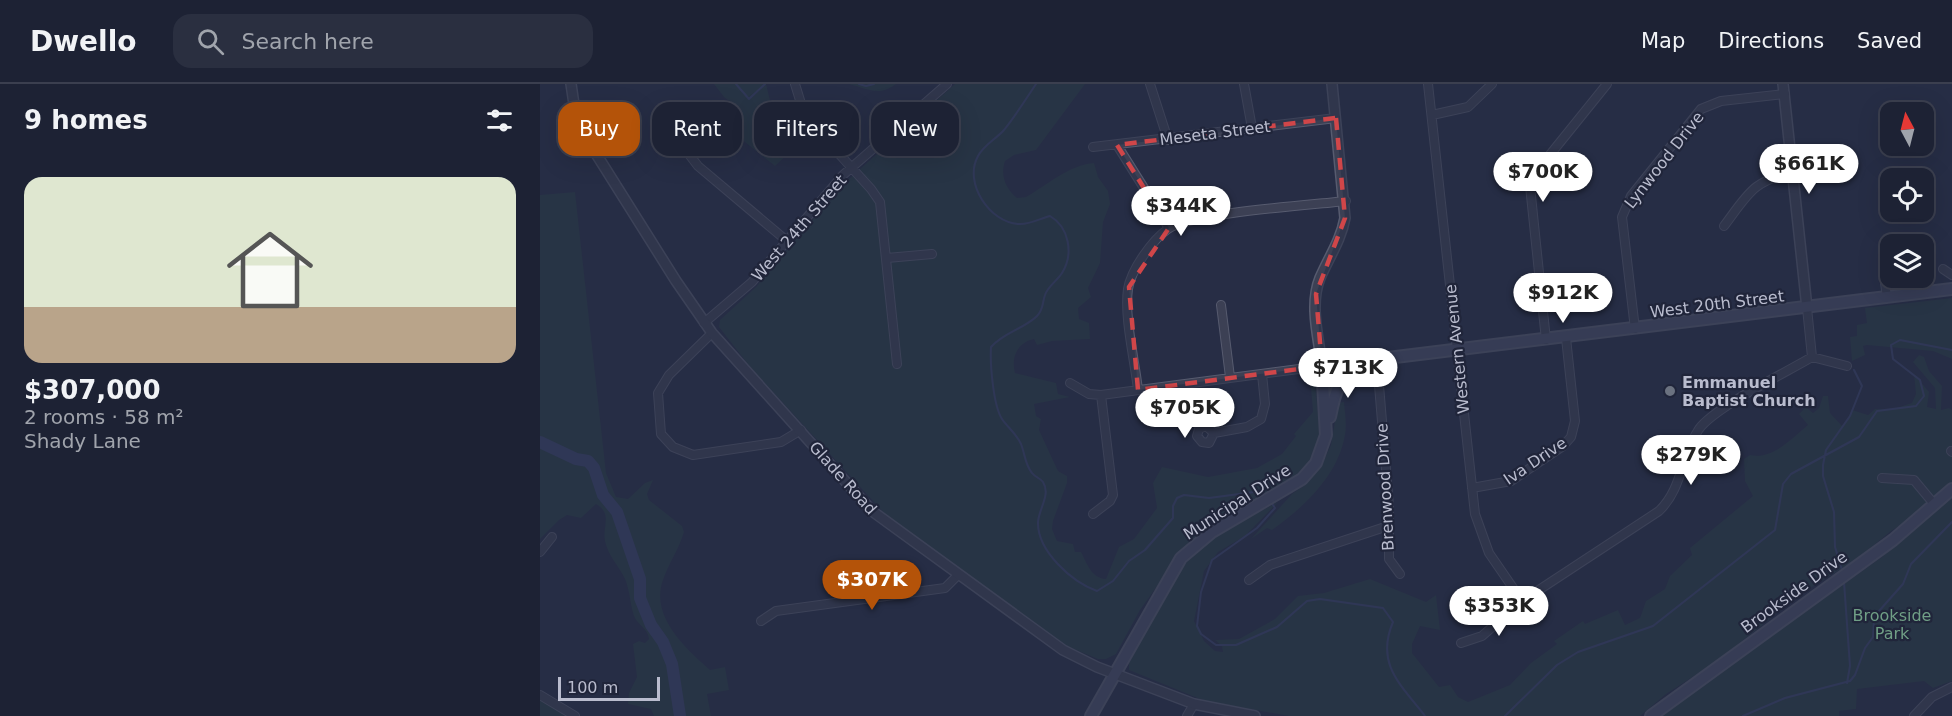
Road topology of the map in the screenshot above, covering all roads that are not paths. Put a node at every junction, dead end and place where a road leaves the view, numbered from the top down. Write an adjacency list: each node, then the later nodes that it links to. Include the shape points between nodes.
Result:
1 (571, 84): 33 (street, Glade Road, via 576,118 583,133)
2 (795, 84): 18 (street, via 810,122)
3 (947, 84): 18 (street, West 24th Street)
4 (1150, 84): 14 (street)
5 (1244, 84): 13 (street)
6 (1332, 84): 12 (street, Municipal Drive)
7 (1428, 84): 11 (street, Western Avenue)
8 (1492, 84): 11 (street, via 1468,107)
9 (1606, 84): 37 (street, via 1536,172 1530,186)
10 (1784, 89): 19 (street); 34 (street, Lynwood Drive, via 1721,101 1701,109 1631,196 1623,217)
11 (1432, 115): 38 (street, Western Avenue)
12 (1336, 118): 13 (street, Meseta Street); 20 (street, Municipal Drive)
13 (1252, 128): 14 (street, Meseta Street)
14 (1168, 140): 15 (street, Meseta Street)
15 (1118, 145): 16 (street, Meseta Street); 22 (street)
16 (1093, 147)
17 (690, 156): 23 (street)
18 (852, 167): 23 (street, West 24th Street); 25 (street, via 880,202)
19 (1792, 174): 21 (street, via 1758,184); 32 (street)
20 (1346, 201): 22 (street, via 1199,219); 42 (street, Municipal Drive, via 1342,232 1316,294)
21 (1724, 226)
22 (1169, 228): 47 (street, via 1136,270 1129,287)
23 (787, 241): 33 (street, West 24th Street, via 752,282)
24 (932, 254): 25 (street)
25 (887, 258): 41 (street)
26 (1943, 269): 27 (street)
27 (1952, 275)
28 (1886, 288): 30 (street)
29 (1952, 289): 30 (main road, West 20th Street)
30 (1887, 297): 32 (main road, West 20th Street)
31 (1221, 305): 45 (street)
32 (1807, 308): 34 (main road, West 20th Street); 39 (street)
33 (704, 322): 35 (street, Glade Road)
34 (1635, 329): 36 (main road, West 20th Street)
35 (712, 333): 49 (street, Glade Road); 49 (street, via 669,375 658,393 661,434 673,447 693,455 781,442)
36 (1566, 338): 37 (main road, West 20th Street); 53 (street, Iva Drive, via 1575,420 1571,437 1507,483)
37 (1546, 340): 38 (main road, West 20th Street)
38 (1458, 351): 40 (main road, West 20th Street); 53 (street, Western Avenue)
39 (1812, 357): 43 (street); 63 (street, via 1711,417 1692,441 1675,490 1664,506)
40 (1374, 361): 42 (main road, West 20th Street); 51 (main road, via 1338,383); 57 (street, Brenwood Drive)
41 (897, 364)
42 (1322, 366): 44 (street, West 20th Street); 51 (main road, Municipal Drive)
43 (1847, 366)
44 (1262, 374): 45 (street, West 20th Street); 50 (street, via 1265,404 1261,419 1247,428)
45 (1230, 377): 47 (street, West 20th Street)
46 (1070, 382): 48 (street)
47 (1138, 390): 48 (street, West 20th Street)
48 (1097, 395): 56 (street, via 1113,495)
49 (801, 430): 61 (street, Glade Road, via 872,511)
50 (1214, 433)
51 (1326, 435): 66 (main road, Municipal Drive, via 1316,463 1302,479 1212,532 1181,558)
52 (1882, 478): 55 (street, via 1914,480)
53 (1472, 488): 63 (street, Western Avenue, via 1489,553)
54 (1952, 489): 55 (main road, Brookside Drive)
55 (1935, 504): 74 (main road, Brookside Drive, via 1893,540)
56 (1093, 514)
57 (1388, 526): 60 (street, Brenwood Drive, via 1389,559); 62 (street, via 1270,565)
58 (552, 537): 59 (street)
59 (540, 552)
60 (1400, 574)
61 (957, 576): 64 (street, via 945,588 776,611); 66 (street, Glade Road, via 1063,650)
62 (1249, 580)
63 (1522, 601): 65 (street, via 1482,636)
64 (762, 621)
65 (1461, 643)
66 (1114, 673): 69 (street, Glade Road); 71 (main road, Municipal Drive)
67 (1952, 687): 75 (street, via 1938,692)
68 (540, 695): 70 (street)
69 (1194, 704): 72 (street); 73 (street, Glade Road)
70 (575, 716)
71 (1091, 716)
72 (1186, 716)
73 (1256, 716)
74 (1651, 716)
75 (1914, 716)

